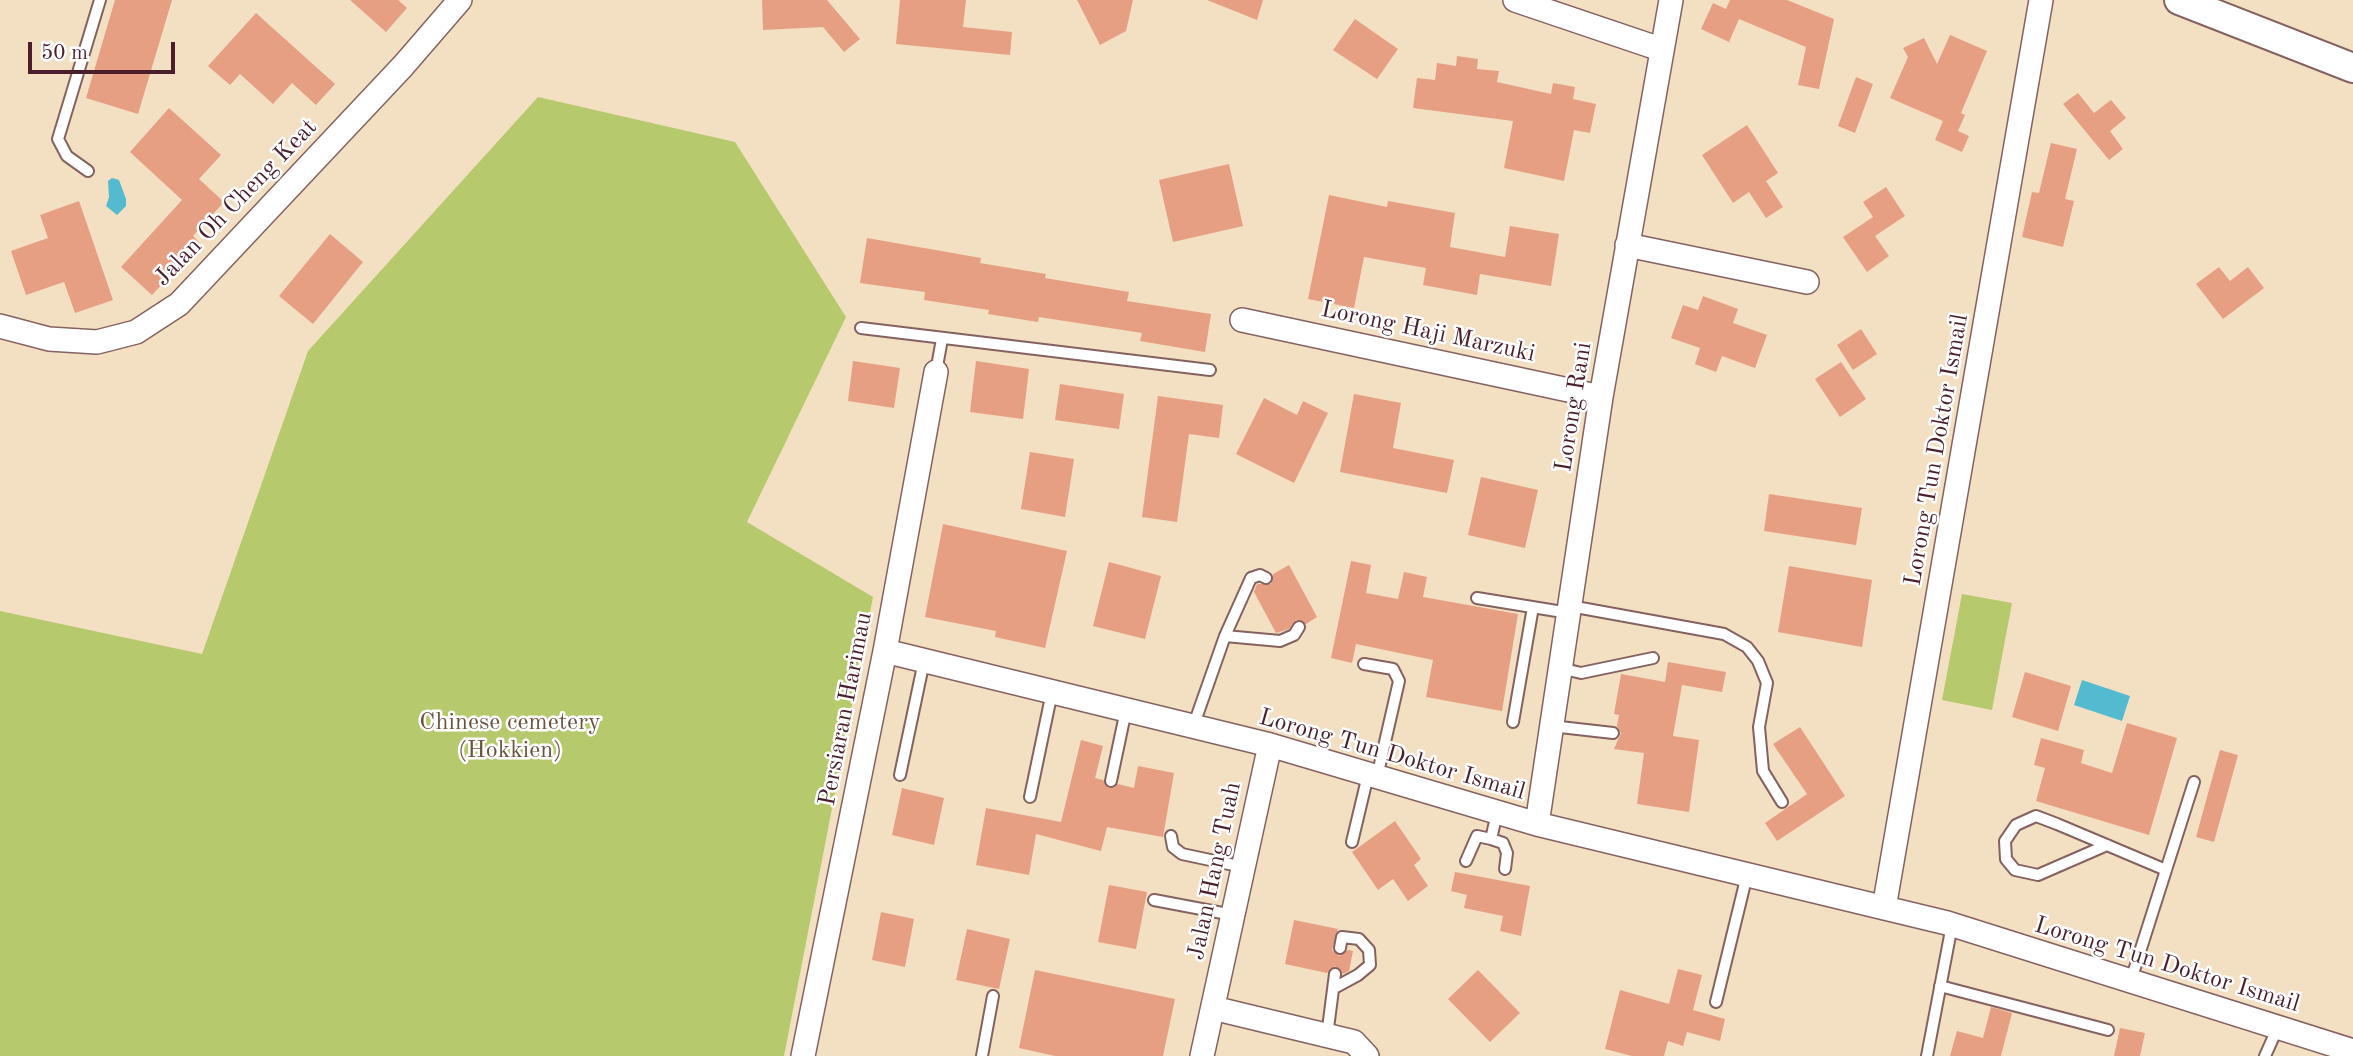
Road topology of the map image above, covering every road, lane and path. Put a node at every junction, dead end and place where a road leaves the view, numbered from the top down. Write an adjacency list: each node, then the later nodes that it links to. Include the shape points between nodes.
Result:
1 (100, 0): 9 (lane, via 58,139 67,156)
2 (1515, 0): 7 (street)
3 (1671, 0): 7 (street, Lorong Rani)
4 (2041, 0): 55 (street, Lorong Tun Doktor Ismail)
5 (2179, 0): 8 (street)
6 (457, 1): 13 (street, Jalan Oh Cheng Keat, via 403,66 179,304 136,332 97,342 49,339)
7 (1660, 49): 10 (street, Lorong Rani)
8 (2353, 68)
9 (88, 171)
10 (1627, 245): 11 (street); 18 (street, Lorong Rani)
11 (1808, 282)
12 (1242, 320): 18 (street, Lorong Haji Marzuki)
13 (0, 326)
14 (861, 328): 15 (lane)
15 (942, 339): 16 (lane); 17 (lane)
16 (1210, 370)
17 (936, 372): 25 (street, Persiaran Harimau)
18 (1601, 397): 22 (street, Lorong Rani)
19 (1266, 578): 24 (lane, via 1251,578)
20 (1477, 598): 21 (lane)
21 (1533, 607): 22 (lane); 32 (lane)
22 (1569, 609): 29 (street, Lorong Rani); 42 (lane, via 1724,634 1747,646 1767,683 1759,727 1763,771)
23 (1299, 627): 24 (lane, via 1280,641)
24 (1225, 636): 34 (lane)
25 (885, 651): 27 (street, Lorong Tun Doktor Ismail); 70 (street, Persiaran Harimau)
26 (1653, 658): 29 (lane, via 1581,673)
27 (924, 661): 30 (street, Lorong Tun Doktor Ismail); 37 (lane)
28 (1364, 664): 38 (lane, via 1393,669 1399,681)
29 (1560, 668): 33 (street, Lorong Rani)
30 (1052, 692): 31 (street, Lorong Tun Doktor Ismail); 41 (lane)
31 (1126, 710): 34 (street, Lorong Tun Doktor Ismail); 39 (lane)
32 (1513, 722)
33 (1552, 726): 35 (lane); 44 (street, Lorong Rani)
34 (1193, 727): 36 (street, Lorong Tun Doktor Ismail)
35 (1613, 733)
36 (1270, 746): 38 (street, Lorong Tun Doktor Ismail); 50 (street, Jalan Hang Tuah)
37 (900, 775)
38 (1373, 776): 43 (street, Lorong Tun Doktor Ismail); 47 (lane)
39 (1111, 781)
40 (2194, 782): 52 (lane)
41 (1031, 797)
42 (1782, 802)
43 (1497, 813): 44 (street, Lorong Tun Doktor Ismail); 46 (lane)
44 (1536, 824): 53 (street, Lorong Tun Doktor Ismail)
45 (1171, 836): 50 (lane, via 1173,847 1182,854)
46 (1491, 839): 49 (lane, via 1477,836); 51 (lane, via 1503,844)
47 (1352, 842)
48 (2107, 845): 48 (lane, via 2036,816 2016,825 2005,841 2006,859 2015,870 2038,875); 52 (lane)
49 (1466, 861)
50 (1243, 867): 56 (street, Jalan Hang Tuah)
51 (1505, 869)
52 (2166, 870): 60 (lane)
53 (1747, 875): 55 (street, Lorong Tun Doktor Ismail); 64 (lane)
54 (1154, 900): 56 (lane)
55 (1884, 908): 57 (street, Lorong Tun Doktor Ismail)
56 (1233, 915): 65 (street, Jalan Hang Tuah)
57 (1952, 925): 60 (street, Lorong Tun Doktor Ismail); 61 (lane)
58 (1340, 948): 62 (lane, via 1342,937 1359,939 1369,950 1370,965)
59 (1335, 974): 62 (lane)
60 (2131, 980): 66 (street, Lorong Tun Doktor Ismail)
61 (1940, 986): 67 (lane); 74 (lane)
62 (1334, 988): 68 (lane)
63 (993, 996): 71 (lane)
64 (1716, 1002)
65 (1213, 1008): 68 (street); 72 (street, Jalan Hang Tuah)
66 (2278, 1027): 69 (street, Lorong Tun Doktor Ismail); 75 (lane)
67 (2108, 1030)
68 (1327, 1036): 73 (street, via 1354,1042)
69 (2353, 1051)
70 (803, 1056)
71 (982, 1056)
72 (1202, 1056)
73 (1367, 1056)
74 (1927, 1056)
75 (2265, 1056)

